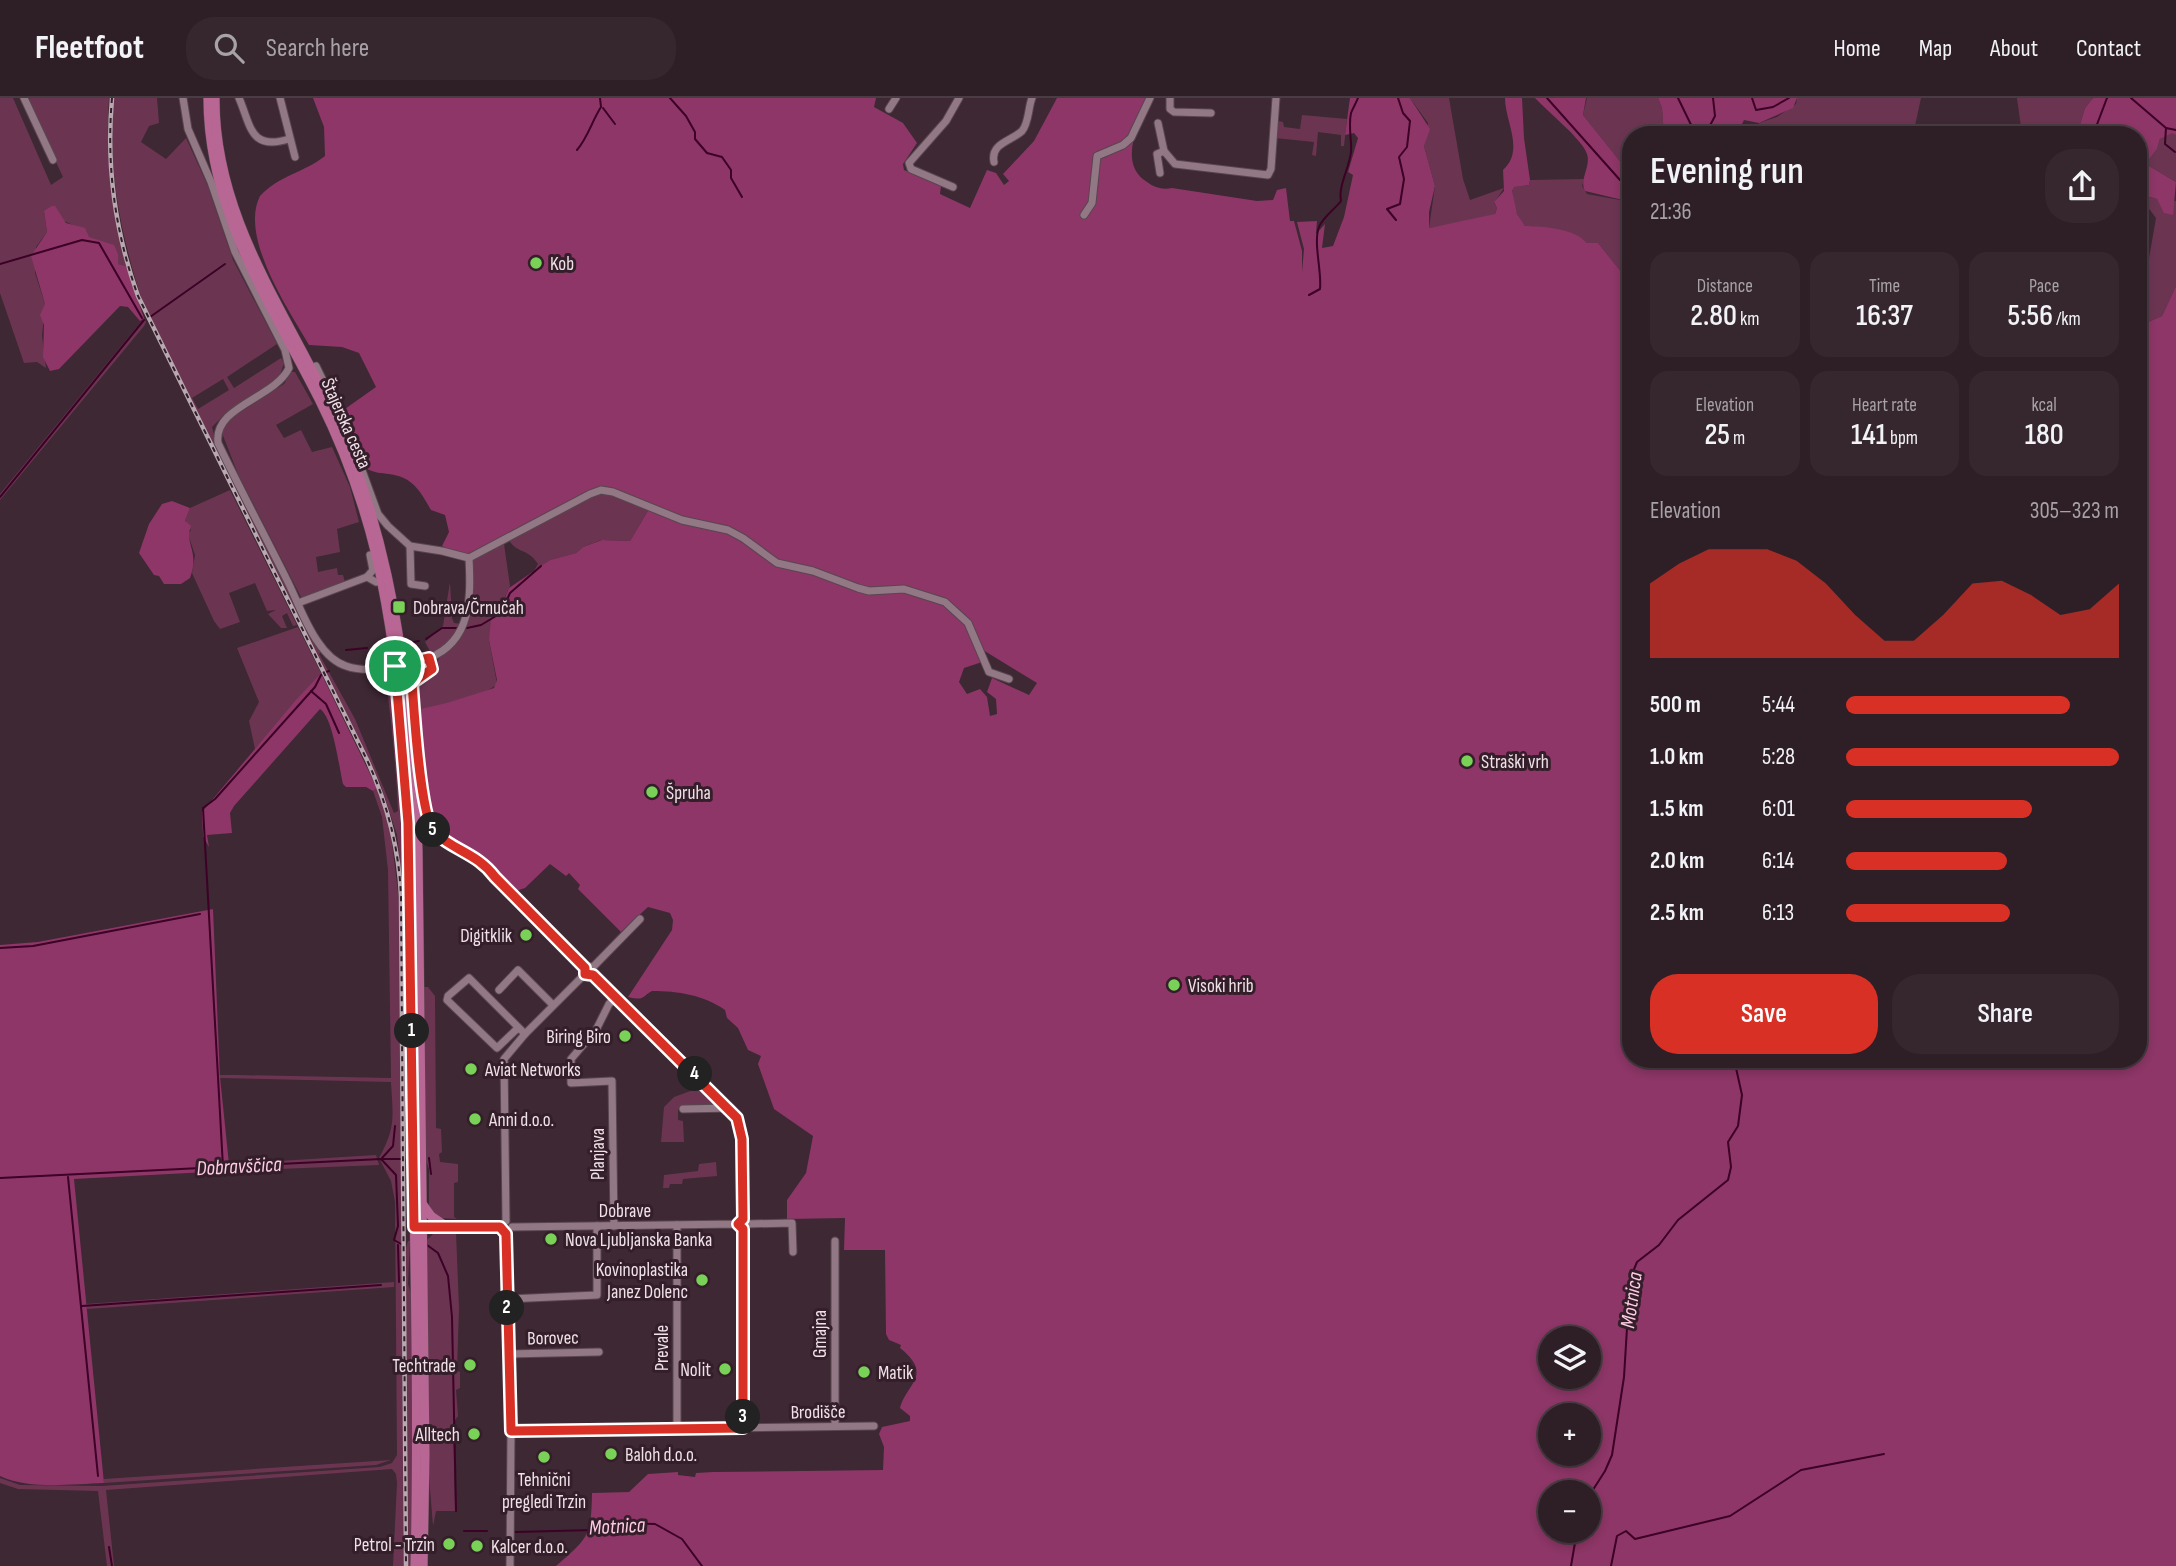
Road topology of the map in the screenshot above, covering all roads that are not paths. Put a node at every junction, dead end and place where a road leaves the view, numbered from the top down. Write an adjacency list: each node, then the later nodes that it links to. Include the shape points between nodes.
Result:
1 (24, 98): 19 (street)
2 (183, 98): 29 (street, via 188,129 235,252 288,360 289,368 278,384 225,418 217,435)
3 (208, 98): 31 (main road, Štajerska cesta, via 218,179 240,249 319,400 360,498)
4 (215, 98): 31 (main road, Štajerska cesta, via 220,153 245,239 332,409 364,489 385,564)
5 (239, 98): 16 (street, via 256,138 269,143)
6 (280, 98): 16 (street)
7 (896, 98): 13 (street)
8 (958, 98): 22 (street, via 946,121 909,163 911,169)
9 (1031, 98): 20 (street, via 1023,129 996,149)
10 (1150, 98): 23 (street, via 1132,138 1097,156 1092,203)
11 (1170, 98): 14 (street, via 1174,112)
12 (1276, 98): 17 (street, via 1268,175 1177,164)
13 (889, 108)
14 (1211, 113)
15 (1158, 123): 17 (street)
16 (289, 139): 18 (street)
17 (1164, 151): 21 (street, via 1157,154)
18 (295, 157)
19 (53, 160)
20 (994, 162)
21 (1160, 173)
22 (953, 187)
23 (1084, 215)
24 (316, 366): 25 (street, via 379,514)
25 (410, 547): 27 (street); 28 (street, via 411,584)
26 (370, 555): 29 (street, via 376,582 367,577)
27 (469, 558): 30 (street, via 466,621 452,643); 32 (street, via 590,494 613,492 682,520 728,530 777,563 813,570 869,591 904,589 945,602 968,623 989,671)
28 (425, 586)
29 (298, 603): 31 (street, via 324,651 340,662 358,668)
30 (429, 658): 31 (street); 35 (street, via 432,669 412,683 431,829 484,863)
31 (398, 665): 33 (main road, Štajerska cesta)
32 (1009, 679)
33 (410, 777): 42 (main road); 45 (main road)
34 (640, 919): 35 (street)
35 (589, 971): 37 (street); 38 (street)
36 (499, 990): 38 (street, via 518,971)
37 (615, 998): 41 (street); 47 (street, Planjava, via 571,1059 571,1083 612,1081)
38 (553, 1004): 39 (street)
39 (522, 1031): 39 (street, via 469,978 448,996 498,1048); 49 (street, via 504,1059)
40 (683, 1108): 41 (street)
41 (731, 1108): 43 (street, via 741,1127)
42 (422, 1201): 45 (main road); 48 (main road, via 431,1216)
43 (743, 1224): 44 (street, Dobrave); 51 (street, Dobrave, via 792,1223); 58 (street)
44 (677, 1225): 47 (street, Dobrave); 57 (street, Prevale)
45 (418, 1226): 48 (street, Dobrave); 60 (main road); 61 (main road)
46 (597, 1226): 47 (street, Dobrave); 49 (street, Dobrave); 52 (street, via 597,1295)
47 (614, 1226)
48 (447, 1227): 49 (street, Dobrave)
49 (506, 1227): 52 (street)
50 (835, 1241): 55 (street, Gmajna)
51 (793, 1252)
52 (507, 1299): 54 (street)
53 (599, 1352): 54 (street, Borovec)
54 (508, 1354): 59 (street)
55 (835, 1426): 56 (street, Brodišče); 58 (street, Brodišče)
56 (874, 1426)
57 (677, 1428): 58 (street, Brodišče); 59 (street, Brodišče)
58 (743, 1428)
59 (511, 1431): 62 (street)
60 (415, 1566)
61 (423, 1566)
62 (510, 1566)

